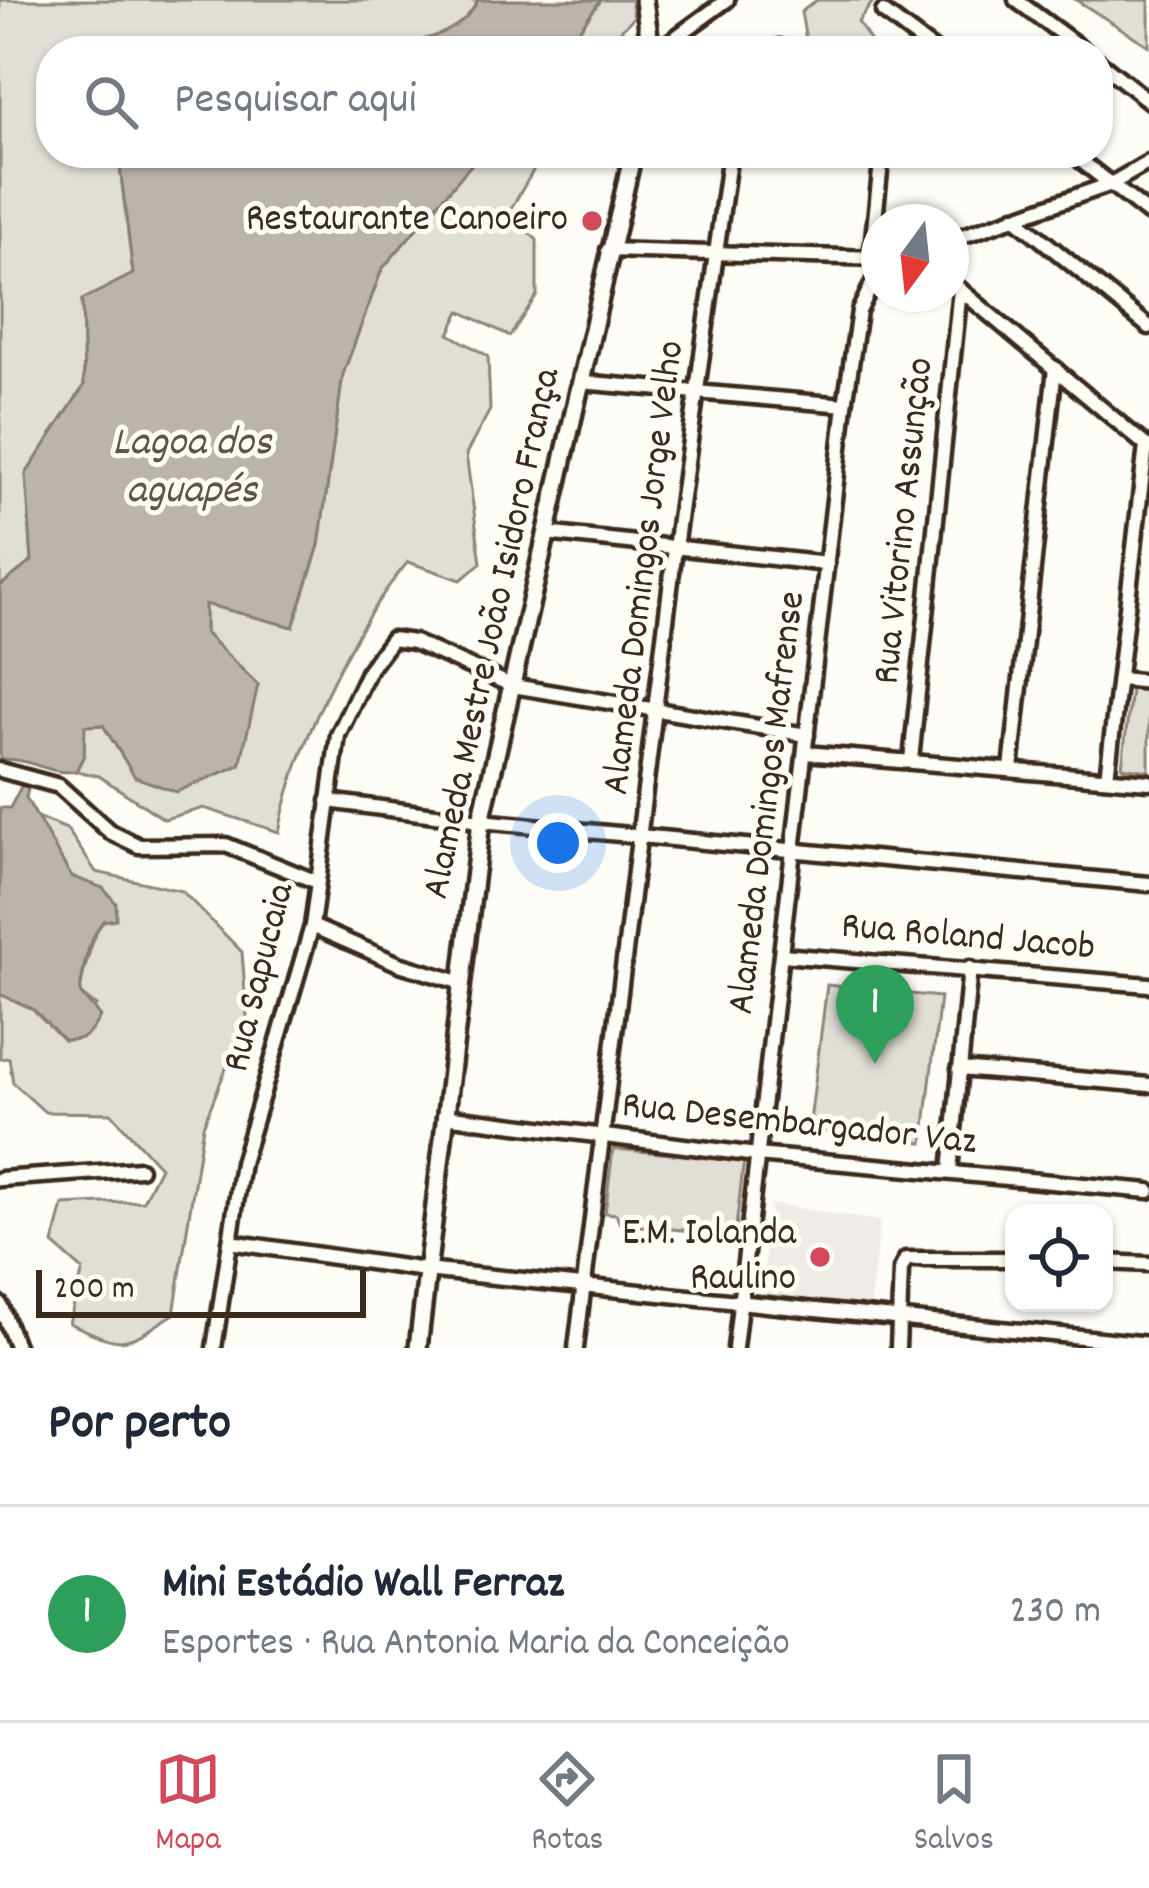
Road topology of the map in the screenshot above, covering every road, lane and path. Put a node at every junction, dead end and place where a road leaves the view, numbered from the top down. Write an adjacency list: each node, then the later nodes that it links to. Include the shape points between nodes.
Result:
1 (644, 0): 5 (main road)
2 (727, 0): 6 (street)
3 (1016, 0): 8 (street)
4 (883, 12): 7 (street)
5 (651, 36)
6 (675, 36)
7 (915, 36)
8 (1064, 36)
9 (1113, 73): 10 (street)
10 (1149, 101)
11 (1149, 162): 16 (street)
12 (629, 168): 21 (main road, Alameda Mestre João Isidoro França)
13 (728, 168): 22 (street, Alameda Domingos Jorge Velho)
14 (881, 168): 17 (street, Alameda Domingos Mafrense)
15 (1090, 168): 16 (street)
16 (1111, 184): 18 (street); 19 (street)
17 (879, 204)
18 (1149, 214)
19 (1014, 217): 20 (street); 27 (street)
20 (969, 233)
21 (608, 250): 22 (street); 29 (main road, Alameda Mestre João Isidoro França)
22 (714, 252): 23 (street); 30 (street, Alameda Domingos Jorge Velho)
23 (861, 261)
24 (969, 297): 28 (street)
25 (861, 305): 31 (street, Alameda Domingos Mafrense)
26 (952, 312): 42 (street, Rua Vitorino Assunção)
27 (1149, 327)
28 (1055, 368): 32 (street); 43 (street)
29 (580, 382): 30 (street); 33 (main road, Alameda Mestre João Isidoro França)
30 (700, 391): 31 (street); 34 (street, Alameda Domingos Jorge Velho)
31 (844, 405): 35 (street, Alameda Domingos Mafrense)
32 (1148, 447): 36 (street)
33 (546, 533): 34 (street); 38 (main road, Alameda Mestre João Isidoro França)
34 (675, 548): 35 (street); 39 (street, Alameda Domingos Jorge Velho)
35 (827, 564): 40 (street, Alameda Domingos Mafrense)
36 (1120, 679): 37 (street); 45 (street)
37 (1149, 682)
38 (513, 686): 39 (street); 47 (street, Rua Sapucaia, via 397,637 370,668 338,735); 48 (main road, Alameda Mestre João Isidoro França)
39 (654, 710): 40 (street); 49 (street, Alameda Domingos Jorge Velho)
40 (807, 735): 41 (street, Alameda Domingos Mafrense)
41 (806, 753): 42 (street); 50 (street, Alameda Domingos Mafrense)
42 (911, 760): 43 (street)
43 (1011, 769): 45 (street)
44 (0, 770): 51 (street, via 58,786 110,832 139,846 226,844)
45 (1107, 778): 46 (street)
46 (1149, 782)
47 (328, 801): 48 (street); 51 (street, Rua Sapucaia)
48 (481, 821): 49 (street); 56 (main road, Alameda Mestre João Isidoro França)
49 (643, 836): 50 (street); 61 (street, Alameda Domingos Jorge Velho)
50 (794, 850): 52 (street); 54 (street, Alameda Domingos Mafrense)
51 (317, 883): 53 (street, Rua Sapucaia)
52 (1149, 884)
53 (312, 926): 56 (street); 67 (street, Rua Sapucaia, via 242,1163)
54 (782, 955): 55 (street, Rua Roland Jacob); 62 (street, Alameda Domingos Mafrense)
55 (970, 968): 57 (street, Rua Roland Jacob); 58 (street)
56 (459, 982): 60 (main road, Alameda Mestre João Isidoro França)
57 (1149, 985)
58 (959, 1069): 59 (street); 64 (street)
59 (1149, 1085)
60 (444, 1116): 61 (street, Rua Desembargador Vaz); 71 (main road, Alameda Mestre João Isidoro França)
61 (604, 1137): 62 (street, Rua Desembargador Vaz); 72 (street, Alameda Domingos Jorge Velho)
62 (757, 1154): 64 (street, Rua Desembargador Vaz); 74 (street, Alameda Domingos Mafrense)
63 (140, 1169): 65 (street)
64 (950, 1171): 66 (street, Rua Desembargador Vaz)
65 (0, 1178)
66 (1149, 1191)
67 (230, 1243): 71 (street); 78 (street, Rua Sapucaia)
68 (1005, 1259): 75 (street, via 916,1256 901,1269)
69 (1113, 1262): 70 (street)
70 (1149, 1264)
71 (425, 1270): 72 (street); 79 (main road, Alameda Mestre João Isidoro França)
72 (584, 1286): 74 (street); 80 (street, Alameda Domingos Jorge Velho)
73 (0, 1304): 77 (street)
74 (740, 1304): 75 (street); 81 (street, Alameda Domingos Mafrense)
75 (900, 1321): 76 (street); 82 (street)
76 (1149, 1343)
77 (16, 1348)
78 (214, 1348)
79 (418, 1348)
80 (576, 1348)
81 (735, 1348)
82 (898, 1348)

